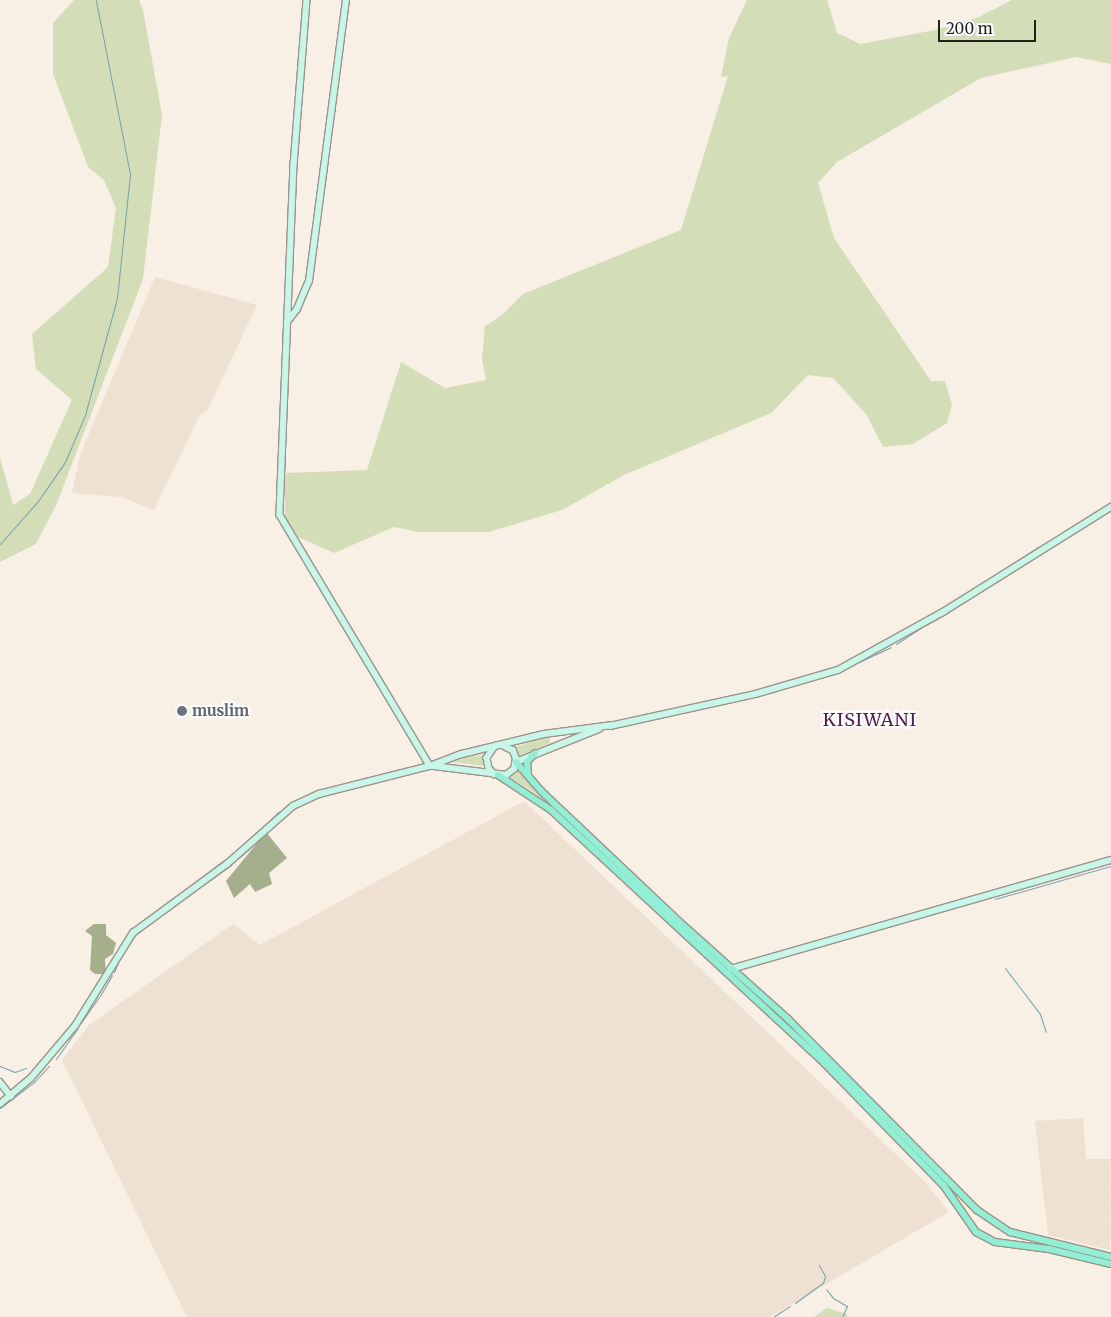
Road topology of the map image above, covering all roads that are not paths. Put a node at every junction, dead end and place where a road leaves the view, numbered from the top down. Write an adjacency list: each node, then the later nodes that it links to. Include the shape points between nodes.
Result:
1 (307, 0): 3 (street, via 295,147)
2 (346, 0): 3 (street, via 309,281 298,309)
3 (287, 322): 9 (street, via 281,520 325,587)
4 (1111, 507): 5 (street, via 943,612 838,670 756,694)
5 (612, 725): 6 (street, via 544,734); 7 (street)
6 (498, 746): 8 (street, via 513,751); 9 (street, via 460,754); 10 (street, via 487,758 489,768)
7 (535, 752): 8 (street); 11 (main road, via 526,766)
8 (516, 762): 10 (street, via 511,772); 11 (main road)
9 (430, 766): 10 (street); 15 (street, via 319,794 282,812 227,864 133,933 74,1026)
10 (496, 774): 18 (main road, via 551,810 824,1062 944,1186)
11 (532, 782): 13 (main road)
12 (1111, 860): 13 (street)
13 (731, 969): 17 (main road, via 788,1019)
14 (0, 1082): 15 (street)
15 (11, 1096): 16 (street)
16 (0, 1104)
17 (977, 1210): 18 (main road, via 966,1210); 19 (main road)
18 (966, 1220): 20 (main road, via 982,1237)
19 (1010, 1232): 20 (main road, via 1012,1240); 21 (main road)
20 (1005, 1244): 22 (main road, via 1049,1249)
21 (1111, 1258)
22 (1111, 1264)

